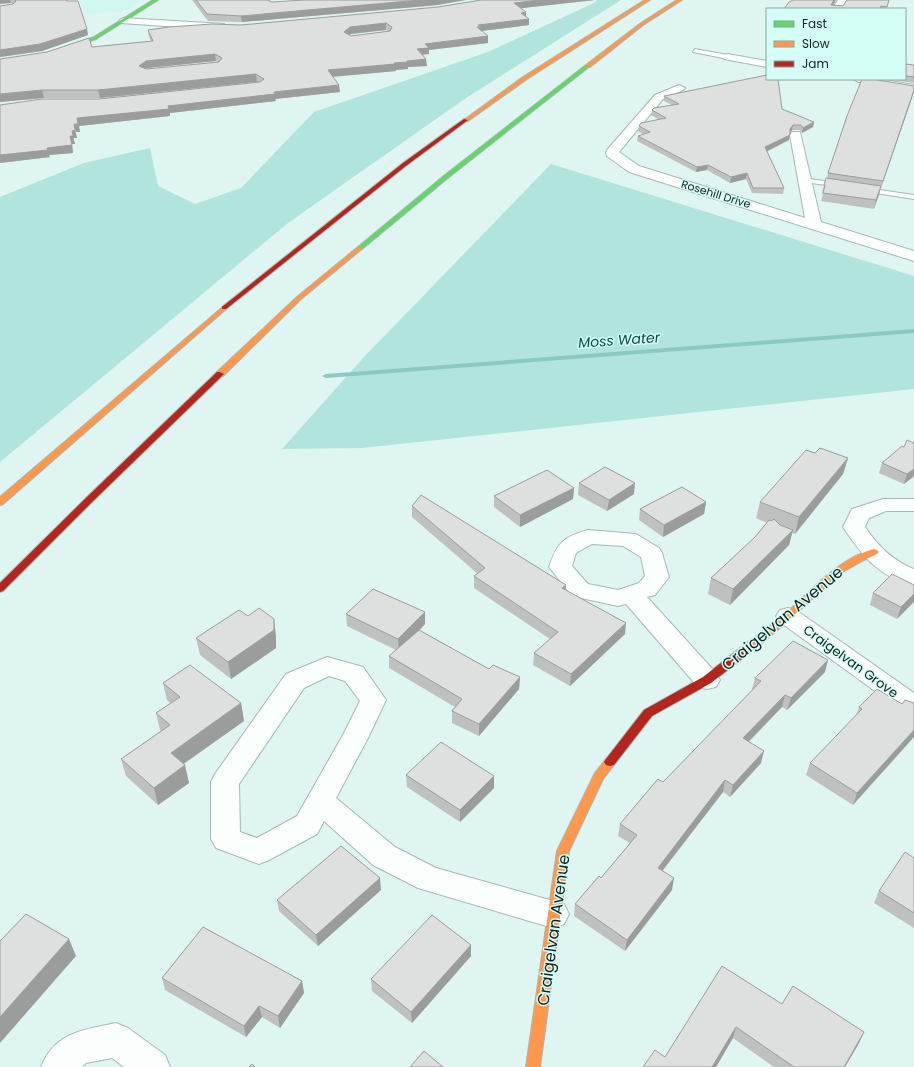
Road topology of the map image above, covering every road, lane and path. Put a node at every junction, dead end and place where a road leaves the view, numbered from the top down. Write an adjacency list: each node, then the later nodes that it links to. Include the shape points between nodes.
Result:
1 (156, 0): 4 (main road)
2 (648, 0): 18 (main road, via 525,78 405,164 248,287)
3 (680, 0): 22 (main road, via 642,24 447,176 299,298)
4 (124, 21): 5 (street); 7 (main road, via 95,38)
5 (234, 27)
6 (695, 51): 8 (lane)
7 (51, 53)
8 (728, 57): 9 (street)
9 (766, 64)
10 (865, 80): 12 (street)
11 (679, 88): 16 (street, Rosehill Drive, via 659,97 612,153 634,169)
12 (914, 88)
13 (796, 135): 14 (street)
14 (805, 180): 15 (lane); 16 (street)
15 (914, 197)
16 (814, 225): 17 (street, Rosehill Drive)
17 (914, 256)
18 (0, 502)
19 (914, 505): 20 (street, via 883,505 860,514 854,527)
20 (874, 552): 21 (street, via 890,568); 24 (main road, Craigelvan Avenue, via 856,558 832,574)
21 (914, 578)
22 (0, 589)
23 (631, 594): 25 (street)
24 (788, 616): 25 (main road, Craigelvan Avenue); 26 (street, Craigelvan Grove)
25 (707, 680): 28 (main road, Craigelvan Avenue, via 648,712 599,776 563,851)
26 (914, 706)
27 (320, 801): 27 (street, via 307,825 260,851 226,839 225,782 295,680 327,666 354,674 373,700); 28 (street, via 384,856 429,879)
28 (553, 914): 31 (main road, Craigelvan Avenue)
29 (58, 1067): 30 (street, via 76,1048 116,1040)
30 (153, 1067)
31 (533, 1067)

